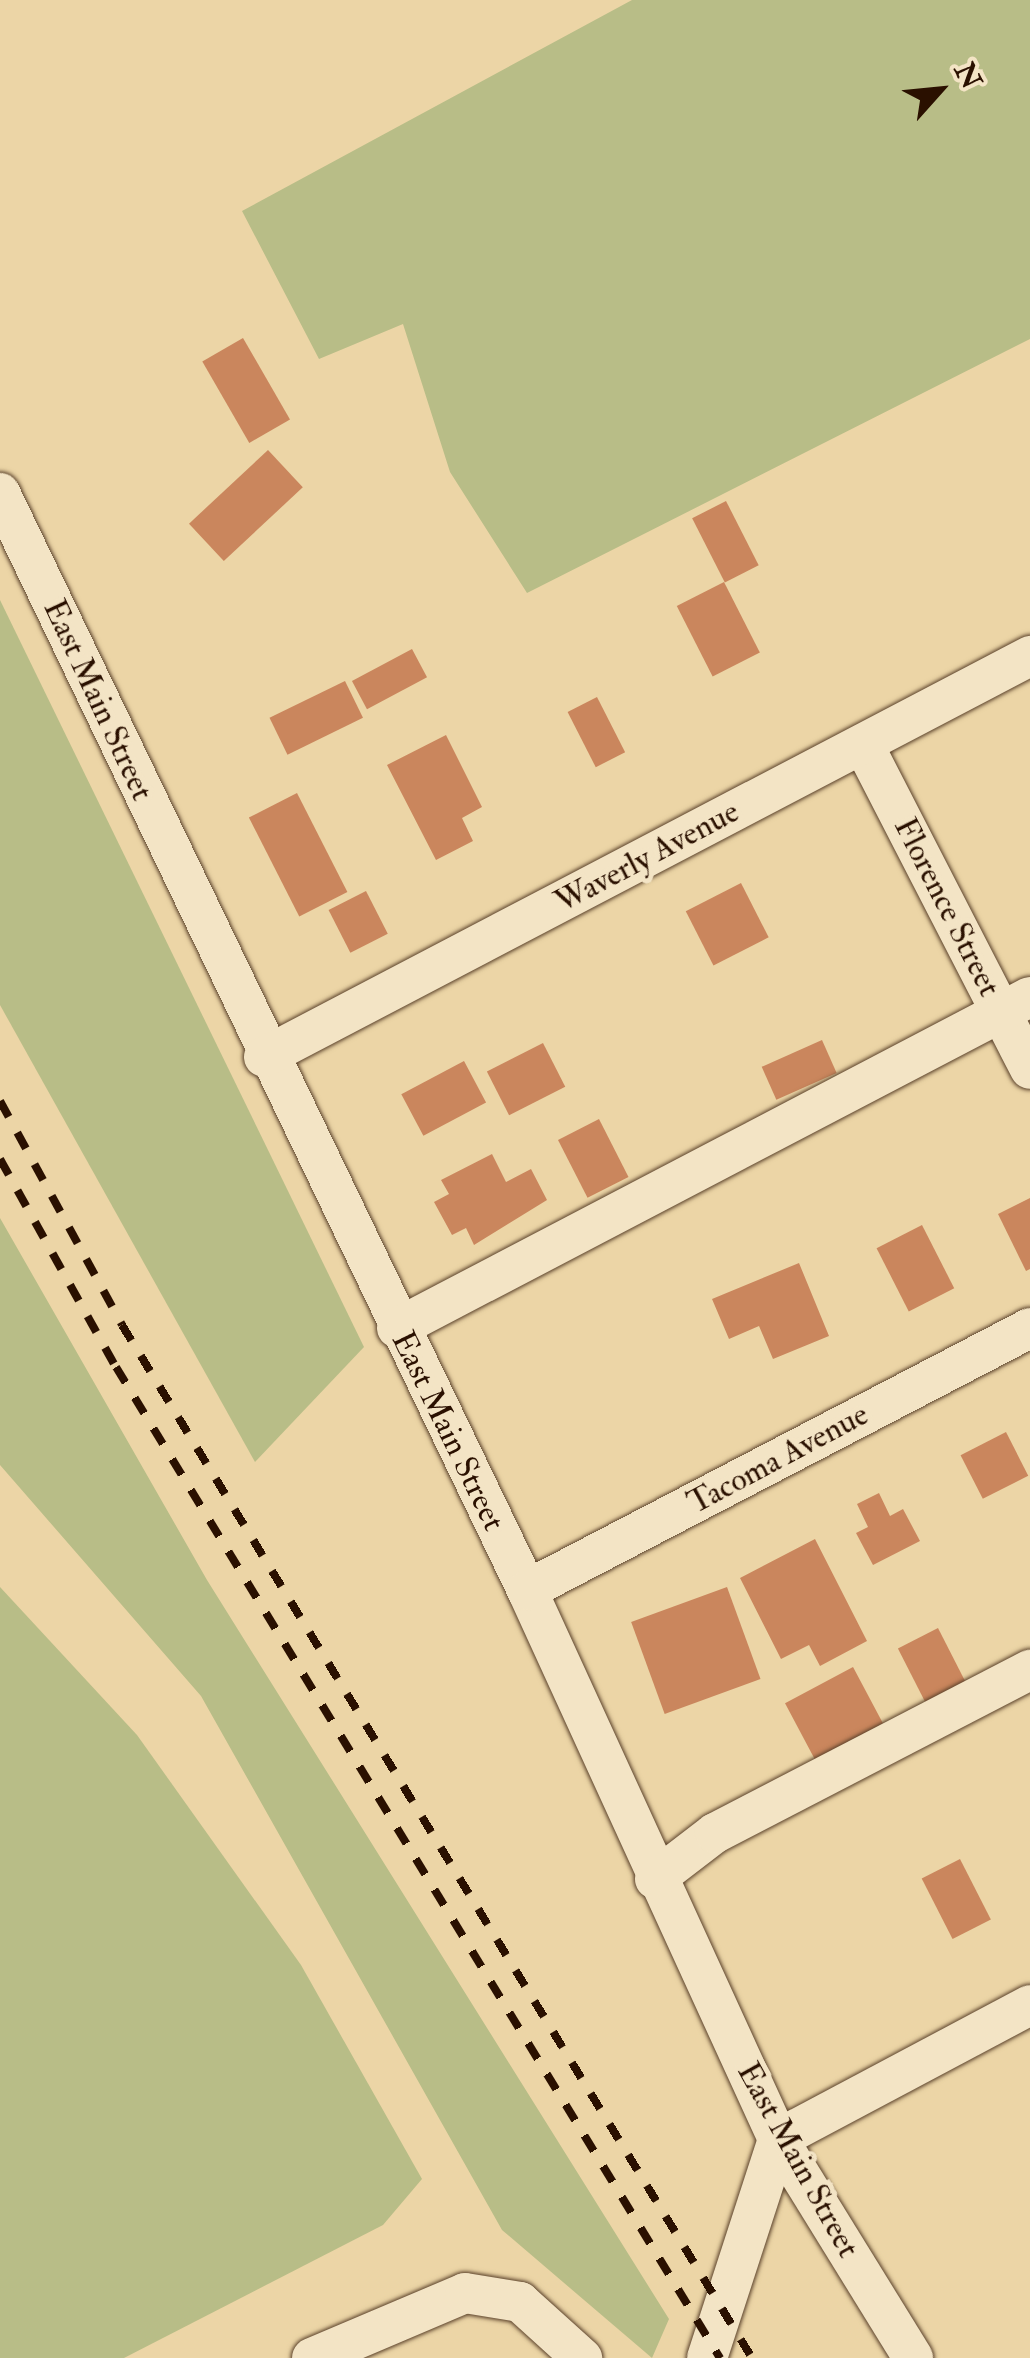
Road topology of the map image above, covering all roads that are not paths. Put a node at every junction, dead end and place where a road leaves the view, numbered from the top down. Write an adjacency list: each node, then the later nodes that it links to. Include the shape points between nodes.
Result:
1 (0, 493): 5 (street, East Main Street)
2 (1030, 656): 3 (street, Waverly Avenue)
3 (863, 744): 4 (street, Florence Street); 5 (street, Waverly Avenue)
4 (1015, 1004): 6 (street, Florence Street); 7 (street)
5 (264, 1057): 7 (street, East Main Street)
6 (1030, 1069)
7 (397, 1328): 9 (street, East Main Street)
8 (1030, 1328): 9 (street, Tacoma Avenue)
9 (527, 1590): 11 (street, East Main Street)
10 (1030, 1670): 11 (street, via 715,1833)
11 (655, 1879): 13 (street, East Main Street)
12 (1030, 2005): 13 (street)
13 (778, 2139): 16 (street); 17 (street, East Main Street)
14 (312, 2358): 15 (street, via 464,2293 520,2302)
15 (582, 2358)
16 (707, 2358)
17 (914, 2358)

